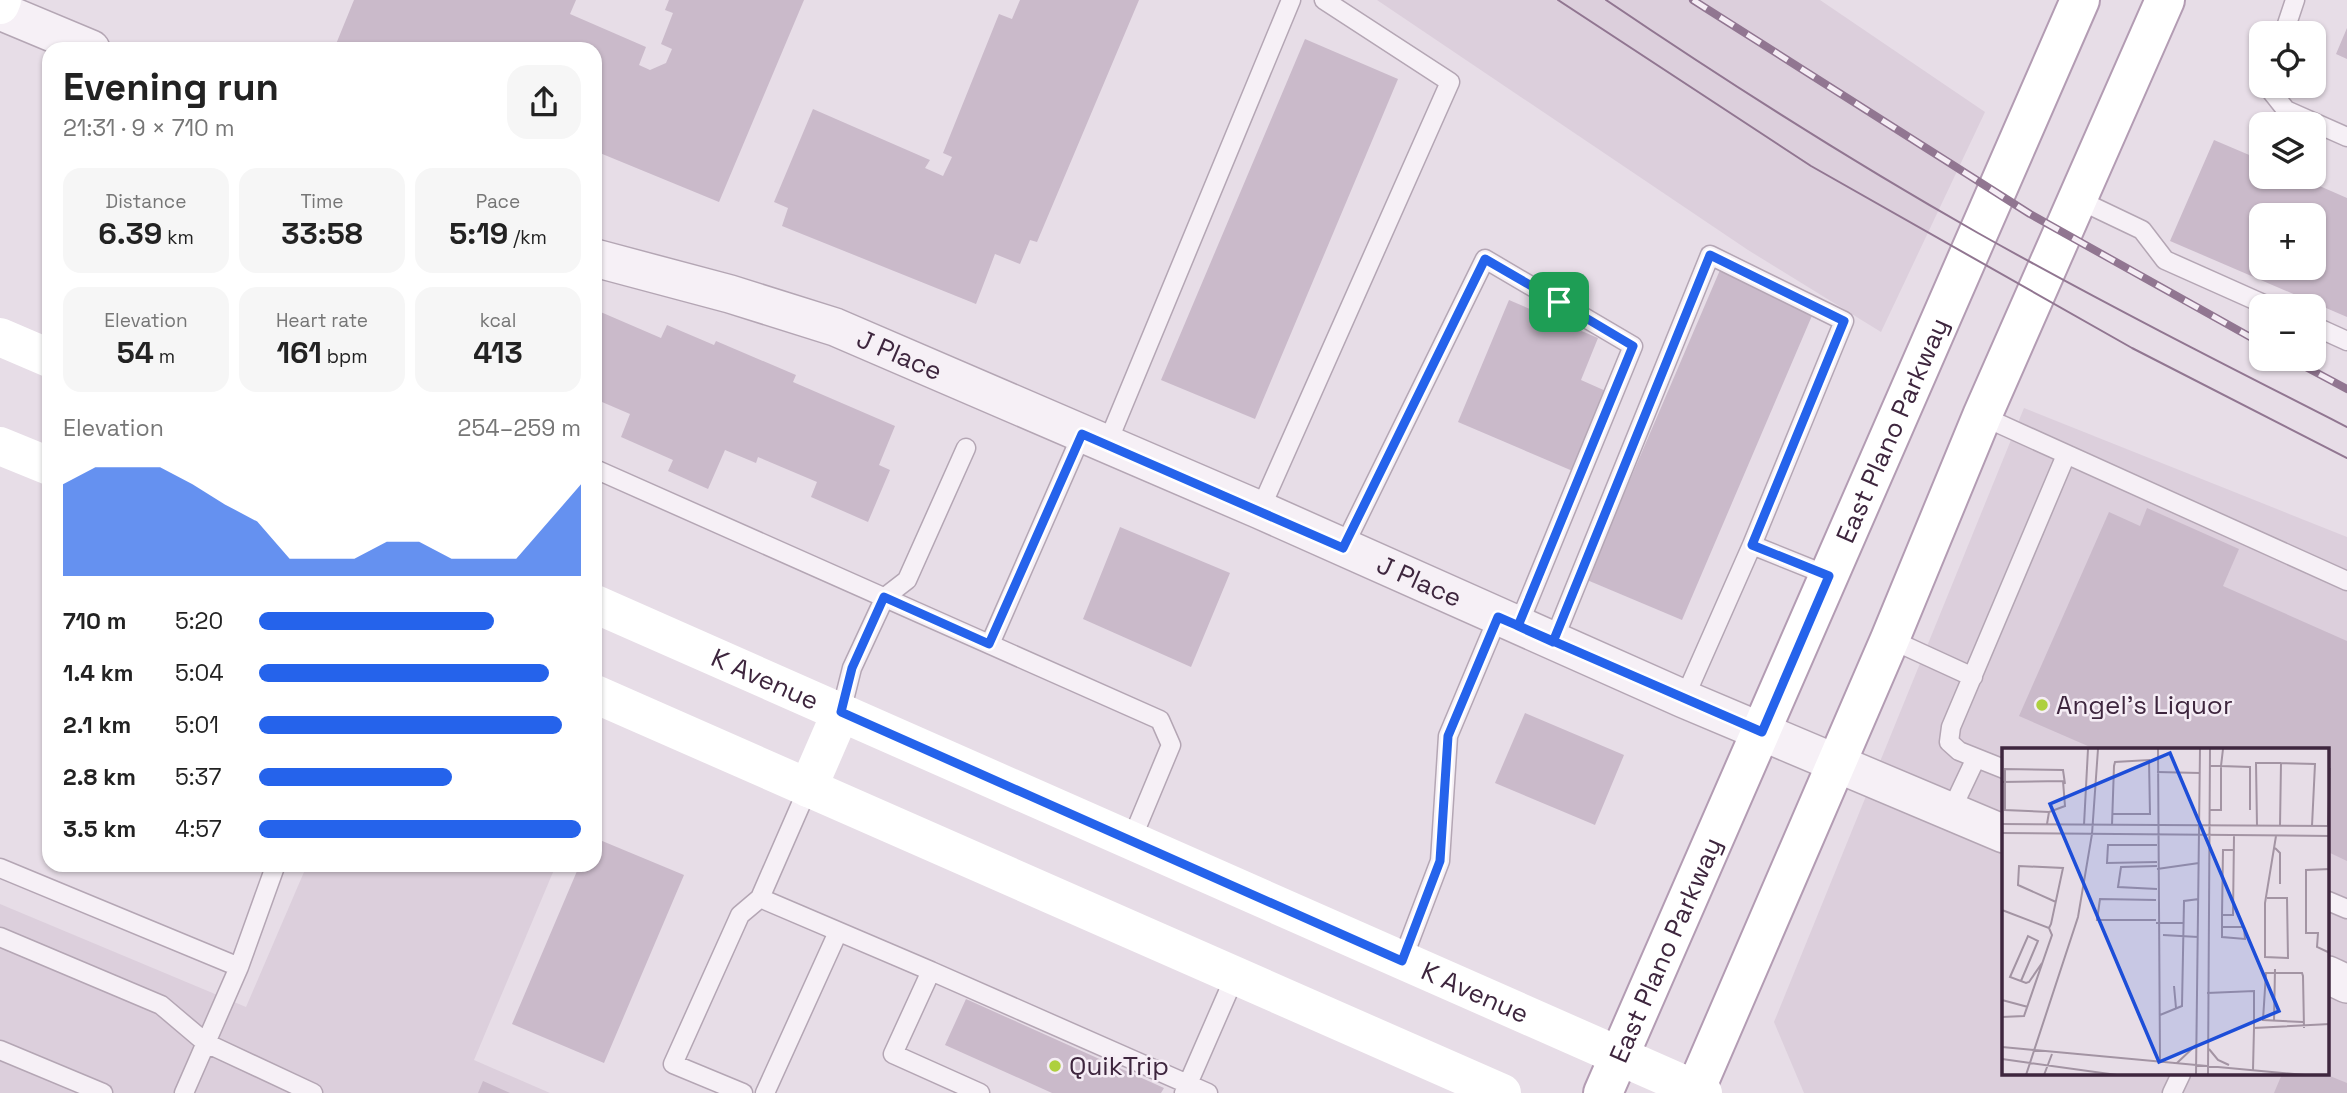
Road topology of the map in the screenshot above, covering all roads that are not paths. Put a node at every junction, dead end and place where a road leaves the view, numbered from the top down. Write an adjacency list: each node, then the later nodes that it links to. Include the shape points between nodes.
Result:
1 (2, 0): 7 (main road)
2 (1291, 0): 19 (lane)
3 (1324, 0): 25 (lane, via 1450,82)
4 (2080, 0): 28 (main road, East Plano Parkway)
5 (2165, 0): 13 (main road)
6 (2295, 0): 9 (lane)
7 (0, 5)
8 (0, 11): 10 (street)
9 (2288, 21)
10 (74, 42)
11 (2277, 98): 12 (lane, via 2287,110)
12 (2347, 137)
13 (2077, 199): 15 (lane, via 2142,230 2165,260); 18 (main road)
14 (602, 260): 19 (street, J Place, via 835,327)
15 (2249, 298)
16 (2326, 331): 17 (lane)
17 (2347, 341)
18 (1982, 416): 22 (lane); 33 (main road)
19 (1095, 439): 25 (street, J Place); 35 (lane)
20 (0, 446): 23 (main road)
21 (966, 448): 30 (lane, via 907,580)
22 (2066, 455): 29 (lane); 36 (lane)
23 (42, 463)
24 (602, 472): 30 (lane)
25 (1260, 510): 27 (street, J Place)
26 (1752, 545): 28 (lane); 34 (lane, via 1844,321 1710,255); 38 (lane)
27 (1343, 548): 32 (street, J Place); 32 (lane, via 1485,259 1633,346)
28 (1829, 576): 40 (main road, East Plano Parkway)
29 (2347, 581)
30 (884, 597): 35 (lane); 39 (lane, via 852,668)
31 (602, 607): 39 (main road, K Avenue)
32 (1508, 622): 34 (street, J Place); 55 (lane, via 1448,736 1440,861)
33 (1890, 639): 36 (lane); 42 (main road)
34 (1553, 642): 38 (street, J Place)
35 (989, 644): 47 (lane, via 1160,720 1171,745)
36 (1973, 677): 41 (lane, via 1949,742)
37 (602, 697): 44 (main road)
38 (1684, 699): 40 (street, J Place)
39 (841, 712): 44 (main road); 47 (main road, K Avenue)
40 (1762, 732): 42 (street, J Place); 63 (main road, East Plano Parkway)
41 (1976, 758): 43 (lane); 45 (lane)
42 (1836, 763): 45 (street, J Place); 66 (main road)
43 (2002, 768)
44 (808, 788): 50 (lane); 58 (main road)
45 (1951, 811): 46 (street, J Place)
46 (2002, 833)
47 (1131, 841): 55 (main road, K Avenue)
48 (0, 867): 56 (lane)
49 (273, 872): 56 (lane)
50 (761, 898): 53 (lane); 70 (lane, via 740,915 673,1064)
51 (2330, 902): 52 (lane)
52 (2347, 909)
53 (838, 932): 57 (lane); 71 (lane)
54 (0, 937): 61 (lane, via 161,1005)
55 (1402, 961): 63 (main road, K Avenue)
56 (239, 967): 61 (lane)
57 (931, 971): 65 (lane); 72 (lane, via 893,1054)
58 (1235, 976): 65 (lane); 74 (main road)
59 (2330, 976): 60 (street)
60 (2347, 984)
61 (206, 1043): 68 (lane); 69 (lane)
62 (0, 1050): 67 (lane)
63 (1619, 1056): 66 (main road, K Avenue); 75 (main road, East Plano Parkway)
64 (2180, 1076): 76 (lane)
65 (1186, 1089): 73 (lane)
66 (1697, 1092)
67 (103, 1093)
68 (184, 1093)
69 (313, 1093)
70 (743, 1093)
71 (765, 1093)
72 (981, 1093)
73 (1208, 1093)
74 (1502, 1093)
75 (1603, 1093)
76 (2172, 1093)

